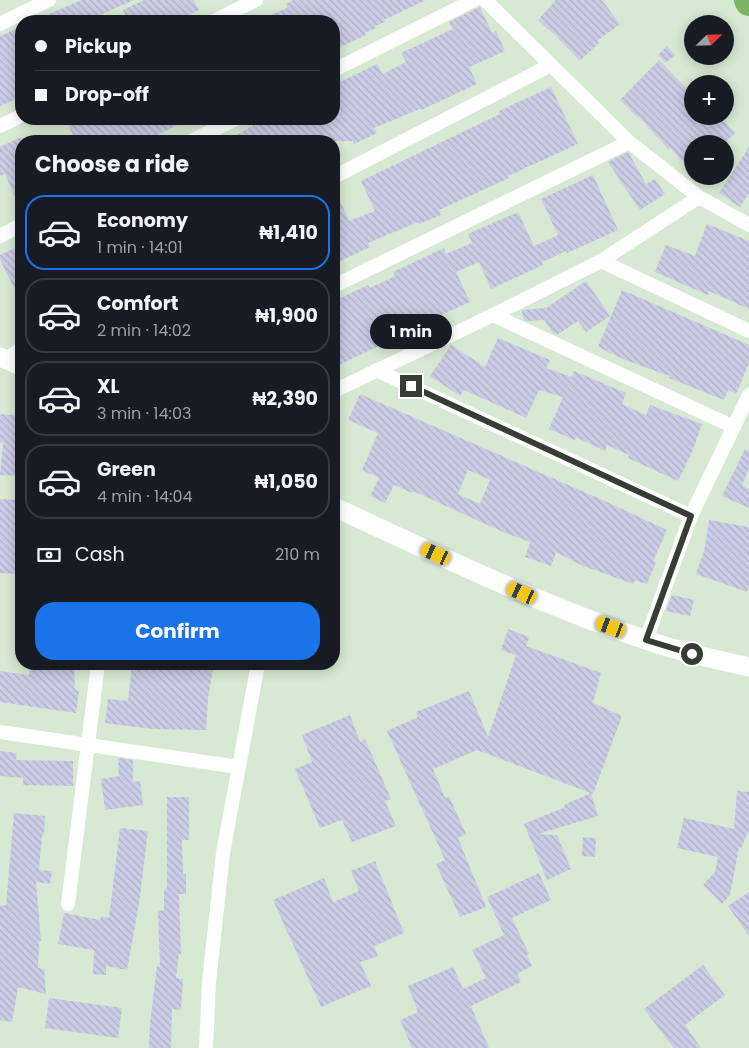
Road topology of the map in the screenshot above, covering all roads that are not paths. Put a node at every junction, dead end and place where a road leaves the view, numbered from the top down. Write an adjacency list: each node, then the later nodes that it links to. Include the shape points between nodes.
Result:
1 (49, 0): 5 (street)
2 (256, 0): 6 (street)
3 (474, 0): 10 (street)
4 (485, 0): 9 (street)
5 (18, 15)
6 (226, 15)
7 (15, 17): 8 (street)
8 (0, 24)
9 (551, 65): 15 (street); 16 (street)
10 (340, 67)
11 (15, 119): 13 (street)
12 (223, 125): 14 (street)
13 (0, 126)
14 (203, 135)
15 (629, 142): 17 (street); 22 (street)
16 (340, 174)
17 (699, 197): 18 (street); 21 (street)
18 (749, 225)
19 (15, 229): 20 (street)
20 (0, 236)
21 (601, 261): 23 (street); 24 (street)
22 (340, 283)
23 (493, 315): 25 (street); 28 (street)
24 (749, 331)
25 (376, 370): 26 (street); 30 (street)
26 (340, 388)
27 (749, 395): 28 (street)
28 (734, 426): 30 (street)
29 (340, 510): 31 (street, via 522,593)
30 (691, 516): 31 (street)
31 (646, 640): 32 (street)
32 (749, 667)
33 (97, 670): 36 (street)
34 (257, 670): 37 (street)
35 (0, 732): 36 (street)
36 (88, 746): 37 (street); 38 (street)
37 (238, 768): 39 (street, via 215,917)
38 (68, 904)
39 (206, 1048)

